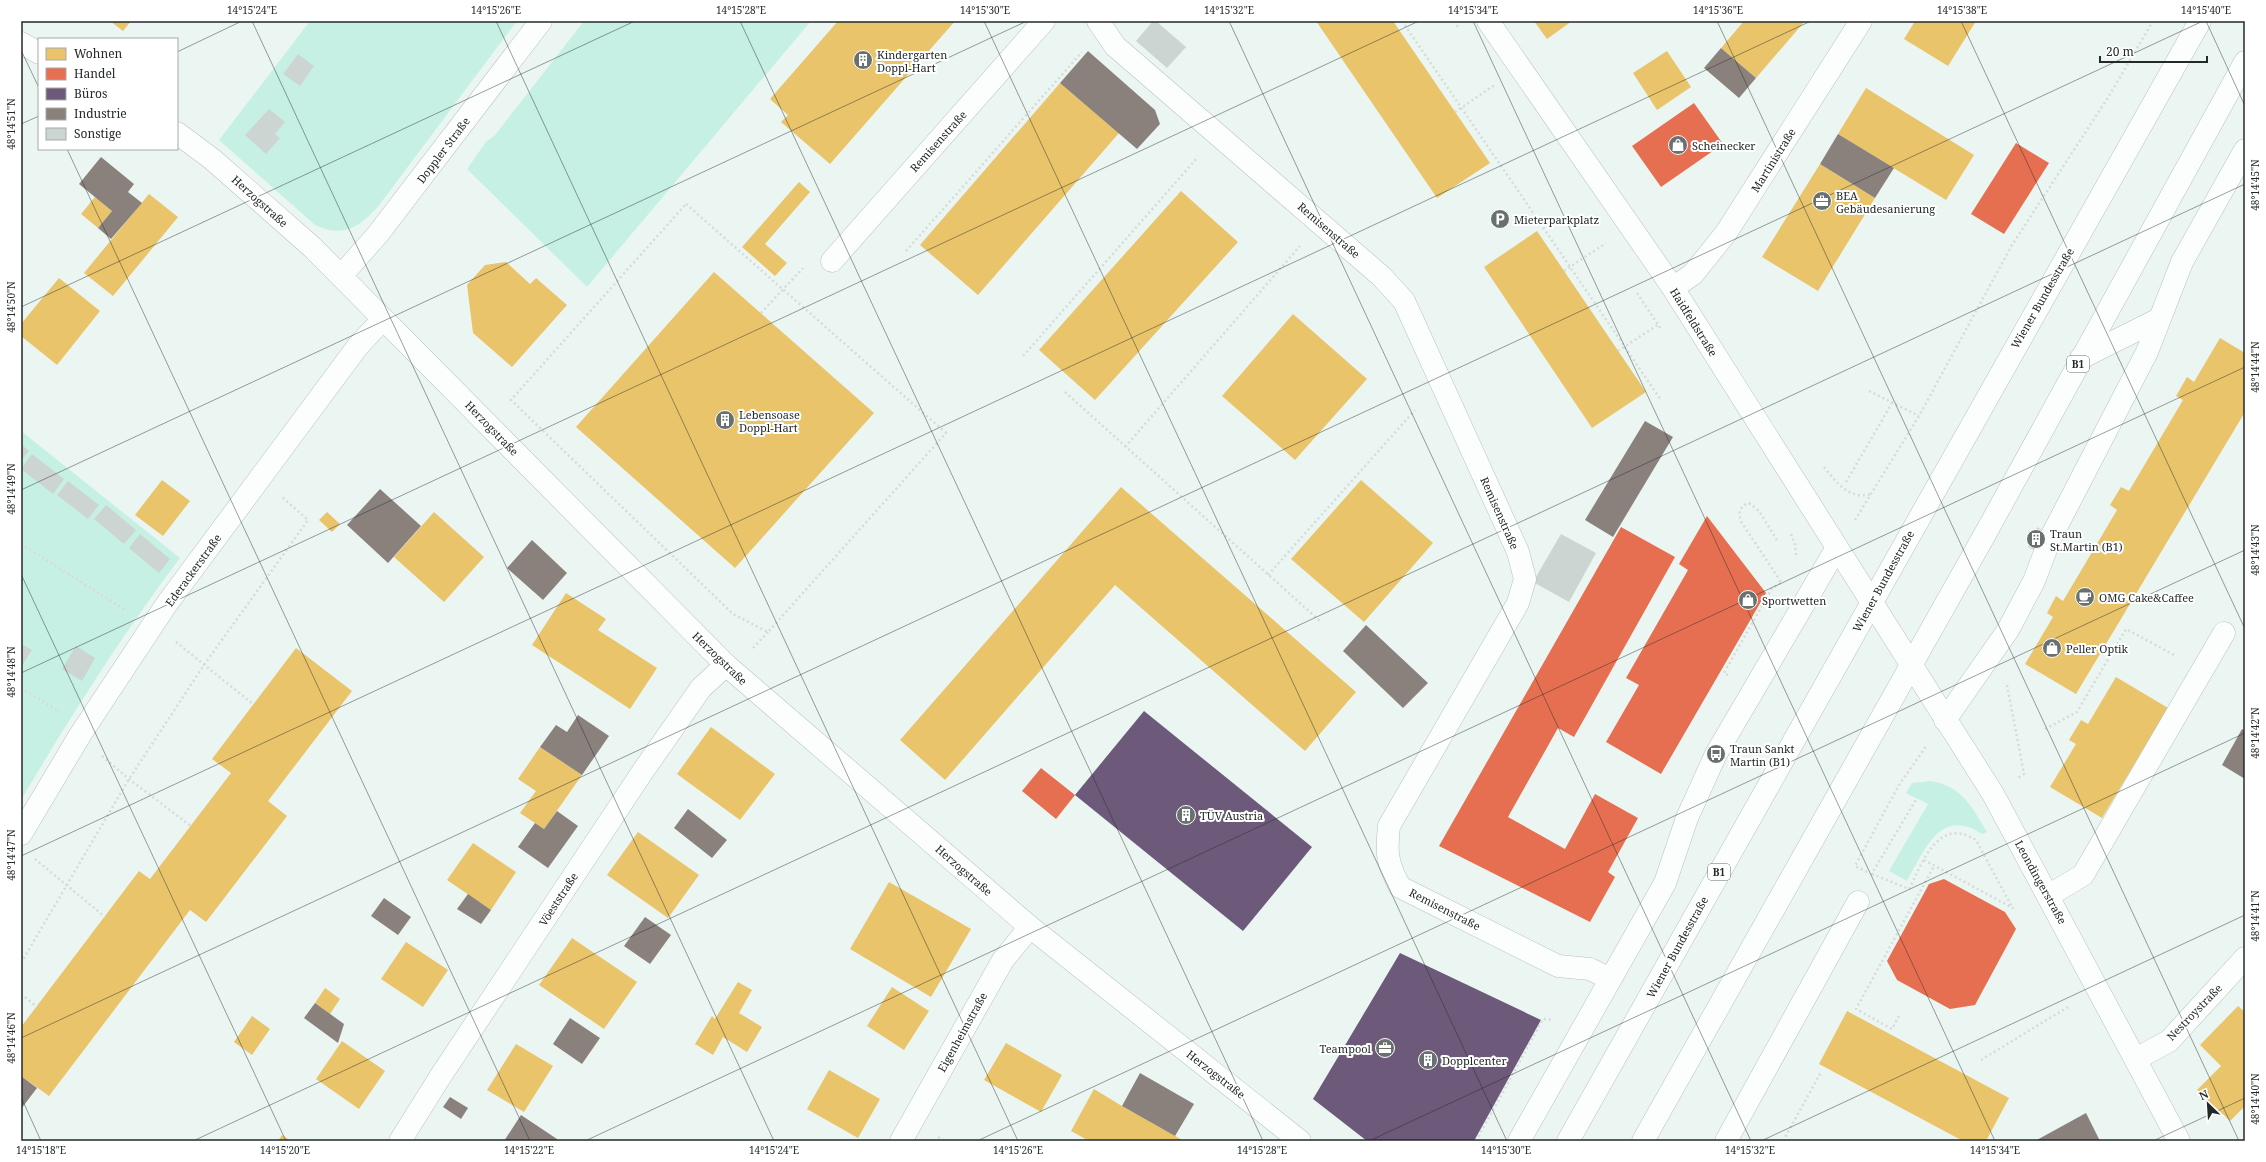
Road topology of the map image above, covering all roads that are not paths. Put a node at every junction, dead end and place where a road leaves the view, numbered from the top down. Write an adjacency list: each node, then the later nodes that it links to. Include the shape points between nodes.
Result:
1 (541, 21): 13 (street, Doppler Straße, via 378,234)
2 (1044, 21): 12 (street, Remisenstraße)
3 (1098, 21): 30 (street, Remisenstraße, via 1115,46 1381,276 1404,302 1518,552 1525,579 1518,603 1389,826 1386,853 1400,887 1558,966 1590,969)
4 (1488, 21): 14 (street, Haidfeldstraße)
5 (1861, 21): 14 (street, Martinistraße, via 1726,233 1693,274)
6 (2200, 21): 19 (street, Wiener Bundesstraße / B1)
7 (21, 42): 8 (street)
8 (38, 52)
9 (2245, 62): 17 (street, B1)
10 (178, 134): 13 (street, Herzogstraße, via 212,159 312,247)
11 (2245, 150): 16 (street, via 2182,262)
12 (832, 261)
13 (340, 276): 15 (street, Herzogstraße)
14 (1673, 288): 18 (street, Haidfeldstraße)
15 (383, 319): 22 (street, Herzogstraße); 25 (street, Ederackerstraße, via 358,346 153,626 82,731)
16 (2159, 319): 17 (street); 24 (street, via 2147,352 2050,539 2034,581 2008,630)
17 (2081, 358): 23 (street, B1)
18 (1836, 549): 19 (street, Haidfeldstraße); 30 (street, via 1716,754 1687,818 1665,882)
19 (1870, 602): 20 (street, Haidfeldstraße); 36 (street, Wiener Bundesstraße / B1)
20 (1889, 632): 23 (street, Leondingerstraße)
21 (2224, 633): 26 (street, via 2083,875)
22 (726, 665): 28 (street, Herzogstraße); 32 (street, Vöeststraße, via 701,688 643,771)
23 (1911, 666): 24 (street, Leondingerstraße); 37 (street, B1)
24 (1945, 720): 26 (street, Leondingerstraße, via 1992,794)
25 (21, 834)
26 (2048, 896): 31 (street, Leondingerstraße)
27 (1858, 902): 38 (street)
28 (1030, 927): 33 (street, Eigenheimstraße, via 1003,960); 34 (street, Herzogstraße)
29 (2245, 958): 31 (street, Nestroystraße, via 2169,1041)
30 (1610, 979): 35 (street)
31 (2136, 1059): 39 (street, Leondingerstraße)
32 (400, 1141)
33 (900, 1141)
34 (1300, 1141)
35 (1519, 1141)
36 (1568, 1141)
37 (1643, 1141)
38 (1726, 1141)
39 (2179, 1141)

